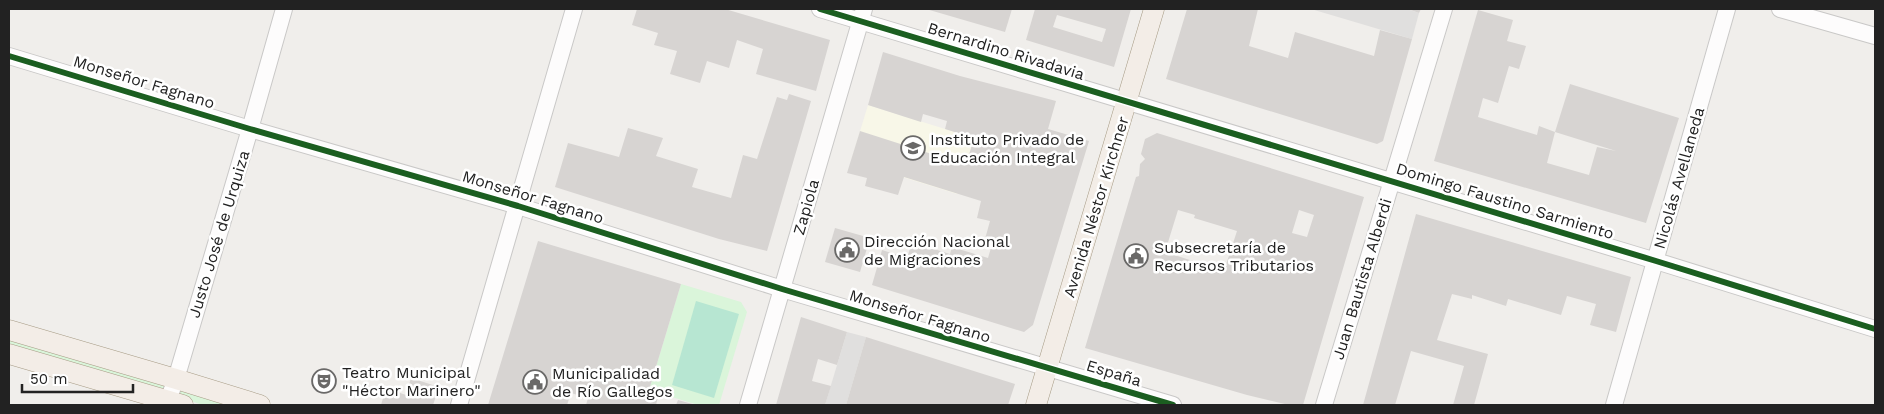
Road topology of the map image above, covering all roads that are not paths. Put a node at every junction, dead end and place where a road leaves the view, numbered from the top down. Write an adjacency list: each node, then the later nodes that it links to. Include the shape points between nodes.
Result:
1 (284, 9): 12 (street, Justo José de Urquiza)
2 (574, 9): 14 (street)
3 (820, 9): 8 (street, Bernardino Rivadavia)
4 (1154, 9): 11 (main road, Avenida Néstor Kirchner)
5 (1444, 9): 13 (street, Juan Bautista Alberdi)
6 (1727, 9): 15 (street, Nicolás Avellaneda)
7 (1780, 9): 9 (street)
8 (862, 15): 11 (street, Bernardino Rivadavia); 16 (street, Zapiola)
9 (1875, 36)
10 (9, 56): 12 (street, Monseñor Fagnano)
11 (1127, 102): 13 (street, Domingo Faustino Sarmiento); 20 (main road, Avenida Néstor Kirchner)
12 (250, 129): 14 (street, Monseñor Fagnano); 21 (street, Justo José de Urquiza)
13 (1392, 182): 15 (street, Domingo Faustino Sarmiento); 28 (street, Juan Bautista Alberdi)
14 (518, 206): 16 (street, Monseñor Fagnano); 24 (street)
15 (1656, 261): 17 (street, Domingo Faustino Sarmiento); 29 (street, Nicolás Avellaneda)
16 (782, 289): 20 (street, Monseñor Fagnano); 25 (street, Zapiola)
17 (1875, 329)
18 (9, 330): 21 (main road)
19 (9, 354): 22 (main road)
20 (1048, 368): 26 (main road, Avenida Néstor Kirchner); 27 (street, España)
21 (176, 379): 22 (street, Justo José de Urquiza); 23 (main road)
22 (172, 404)
23 (260, 405)
24 (459, 405)
25 (748, 405)
26 (1036, 405)
27 (1173, 405)
28 (1324, 405)
29 (1614, 405)

